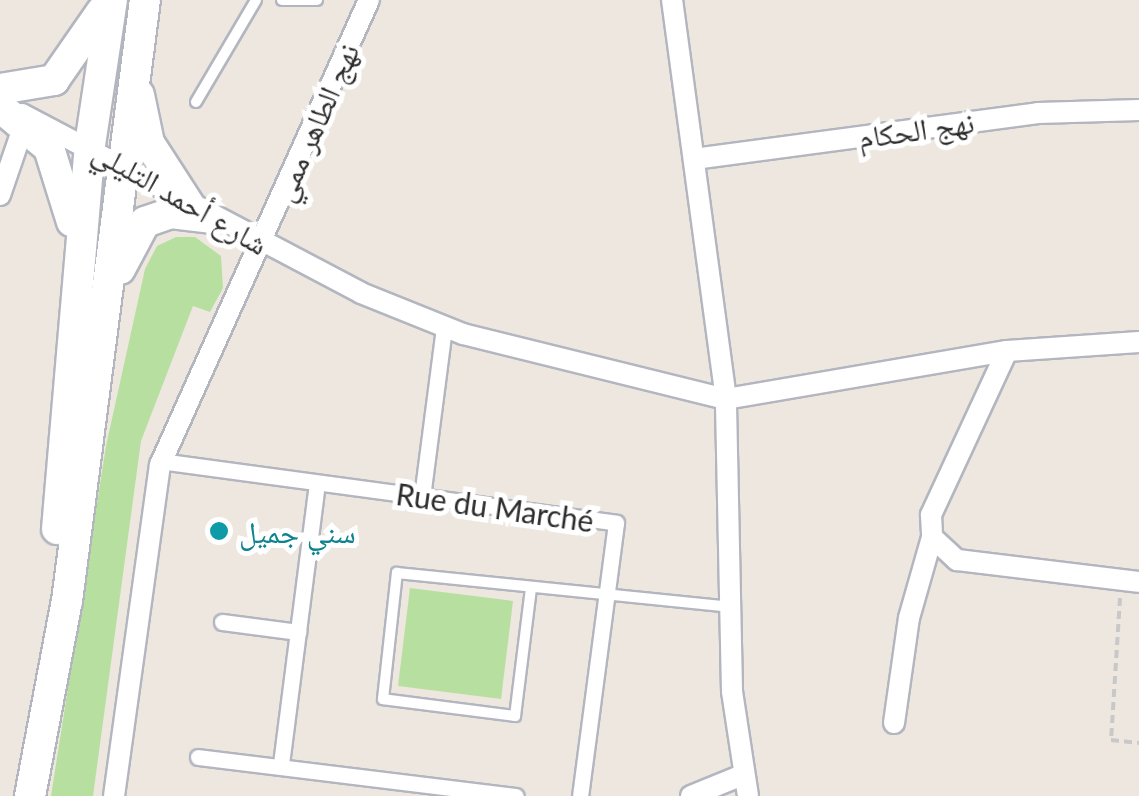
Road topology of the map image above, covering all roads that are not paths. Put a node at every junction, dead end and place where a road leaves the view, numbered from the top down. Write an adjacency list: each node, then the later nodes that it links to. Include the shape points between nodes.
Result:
1 (110, 0): 9 (main road, via 54,80); 13 (main road)
2 (145, 0): 8 (main road)
3 (256, 0): 10 (lane)
4 (282, 0): 5 (lane)
5 (317, 0)
6 (369, 0): 18 (street, نهج الطاهر ممي)
7 (672, 0): 14 (street)
8 (136, 71): 15 (main road); 17 (main road, via 150,143)
9 (0, 90)
10 (196, 102)
11 (1139, 110): 14 (street, نهج الحكام, via 1038,113)
12 (8, 112): 13 (street, شارع أحمد التليلي); 16 (street); 19 (main road, via 61,169)
13 (90, 145): 15 (street, شارع أحمد التليلي); 19 (main road)
14 (694, 158): 24 (street)
15 (118, 162): 17 (street, شارع أحمد التليلي); 20 (main road)
16 (0, 194)
17 (200, 213): 18 (street, شارع أحمد التليلي); 20 (main road, via 145,222)
18 (260, 244): 21 (street, شارع أحمد التليلي); 25 (street, نهج الطاهر ممي)
19 (78, 275): 39 (main road, via 51,596)
20 (108, 306): 40 (main road)
21 (444, 327): 24 (street, شارع أحمد التليلي); 27 (street)
22 (1139, 342): 23 (street)
23 (1007, 351): 24 (street); 28 (street, via 931,515)
24 (726, 399): 32 (street)
25 (161, 461): 26 (street, Rue du Marché); 41 (street, نهج الطاهر ممي)
26 (317, 483): 27 (street, Rue du Marché); 34 (street)
27 (422, 497): 31 (street, Rue du Marché, via 616,523)
28 (932, 537): 29 (street, via 956,560); 35 (street, via 909,618)
29 (1130, 581)
30 (531, 588): 30 (lane, via 397,573 383,699 515,716); 31 (lane)
31 (606, 596): 32 (lane); 43 (street, Rue du Marché)
32 (730, 607): 38 (street)
33 (222, 622): 34 (street)
34 (298, 632): 37 (street)
35 (894, 723)
36 (198, 757): 37 (street)
37 (282, 764): 42 (street)
38 (744, 786): 44 (street)
39 (13, 796)
40 (30, 796)
41 (114, 796)
42 (516, 796)
43 (580, 796)
44 (691, 796)

